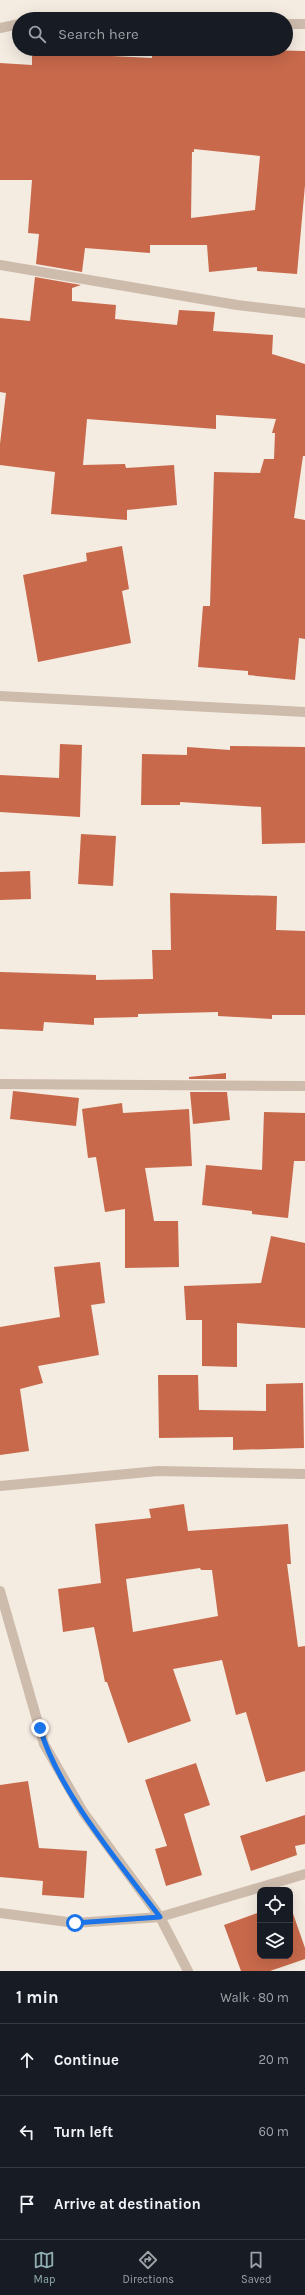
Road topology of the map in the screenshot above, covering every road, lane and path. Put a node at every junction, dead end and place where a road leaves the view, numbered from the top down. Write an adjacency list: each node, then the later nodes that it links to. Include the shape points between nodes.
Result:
1 (293, 24): 2 (street)
2 (305, 24)
3 (12, 25): 4 (street)
4 (0, 28)
5 (0, 265): 6 (street, via 237,305)
6 (305, 313)
7 (0, 696): 8 (street)
8 (305, 712)
9 (0, 1084): 10 (street)
10 (305, 1086)
11 (305, 1474): 12 (street, via 158,1471)
12 (0, 1486)
13 (0, 1591): 16 (street, via 44,1744 83,1812)
14 (305, 1874): 16 (street)
15 (0, 1913): 16 (street, via 75,1923)
16 (160, 1917): 17 (street)
17 (188, 1971)

